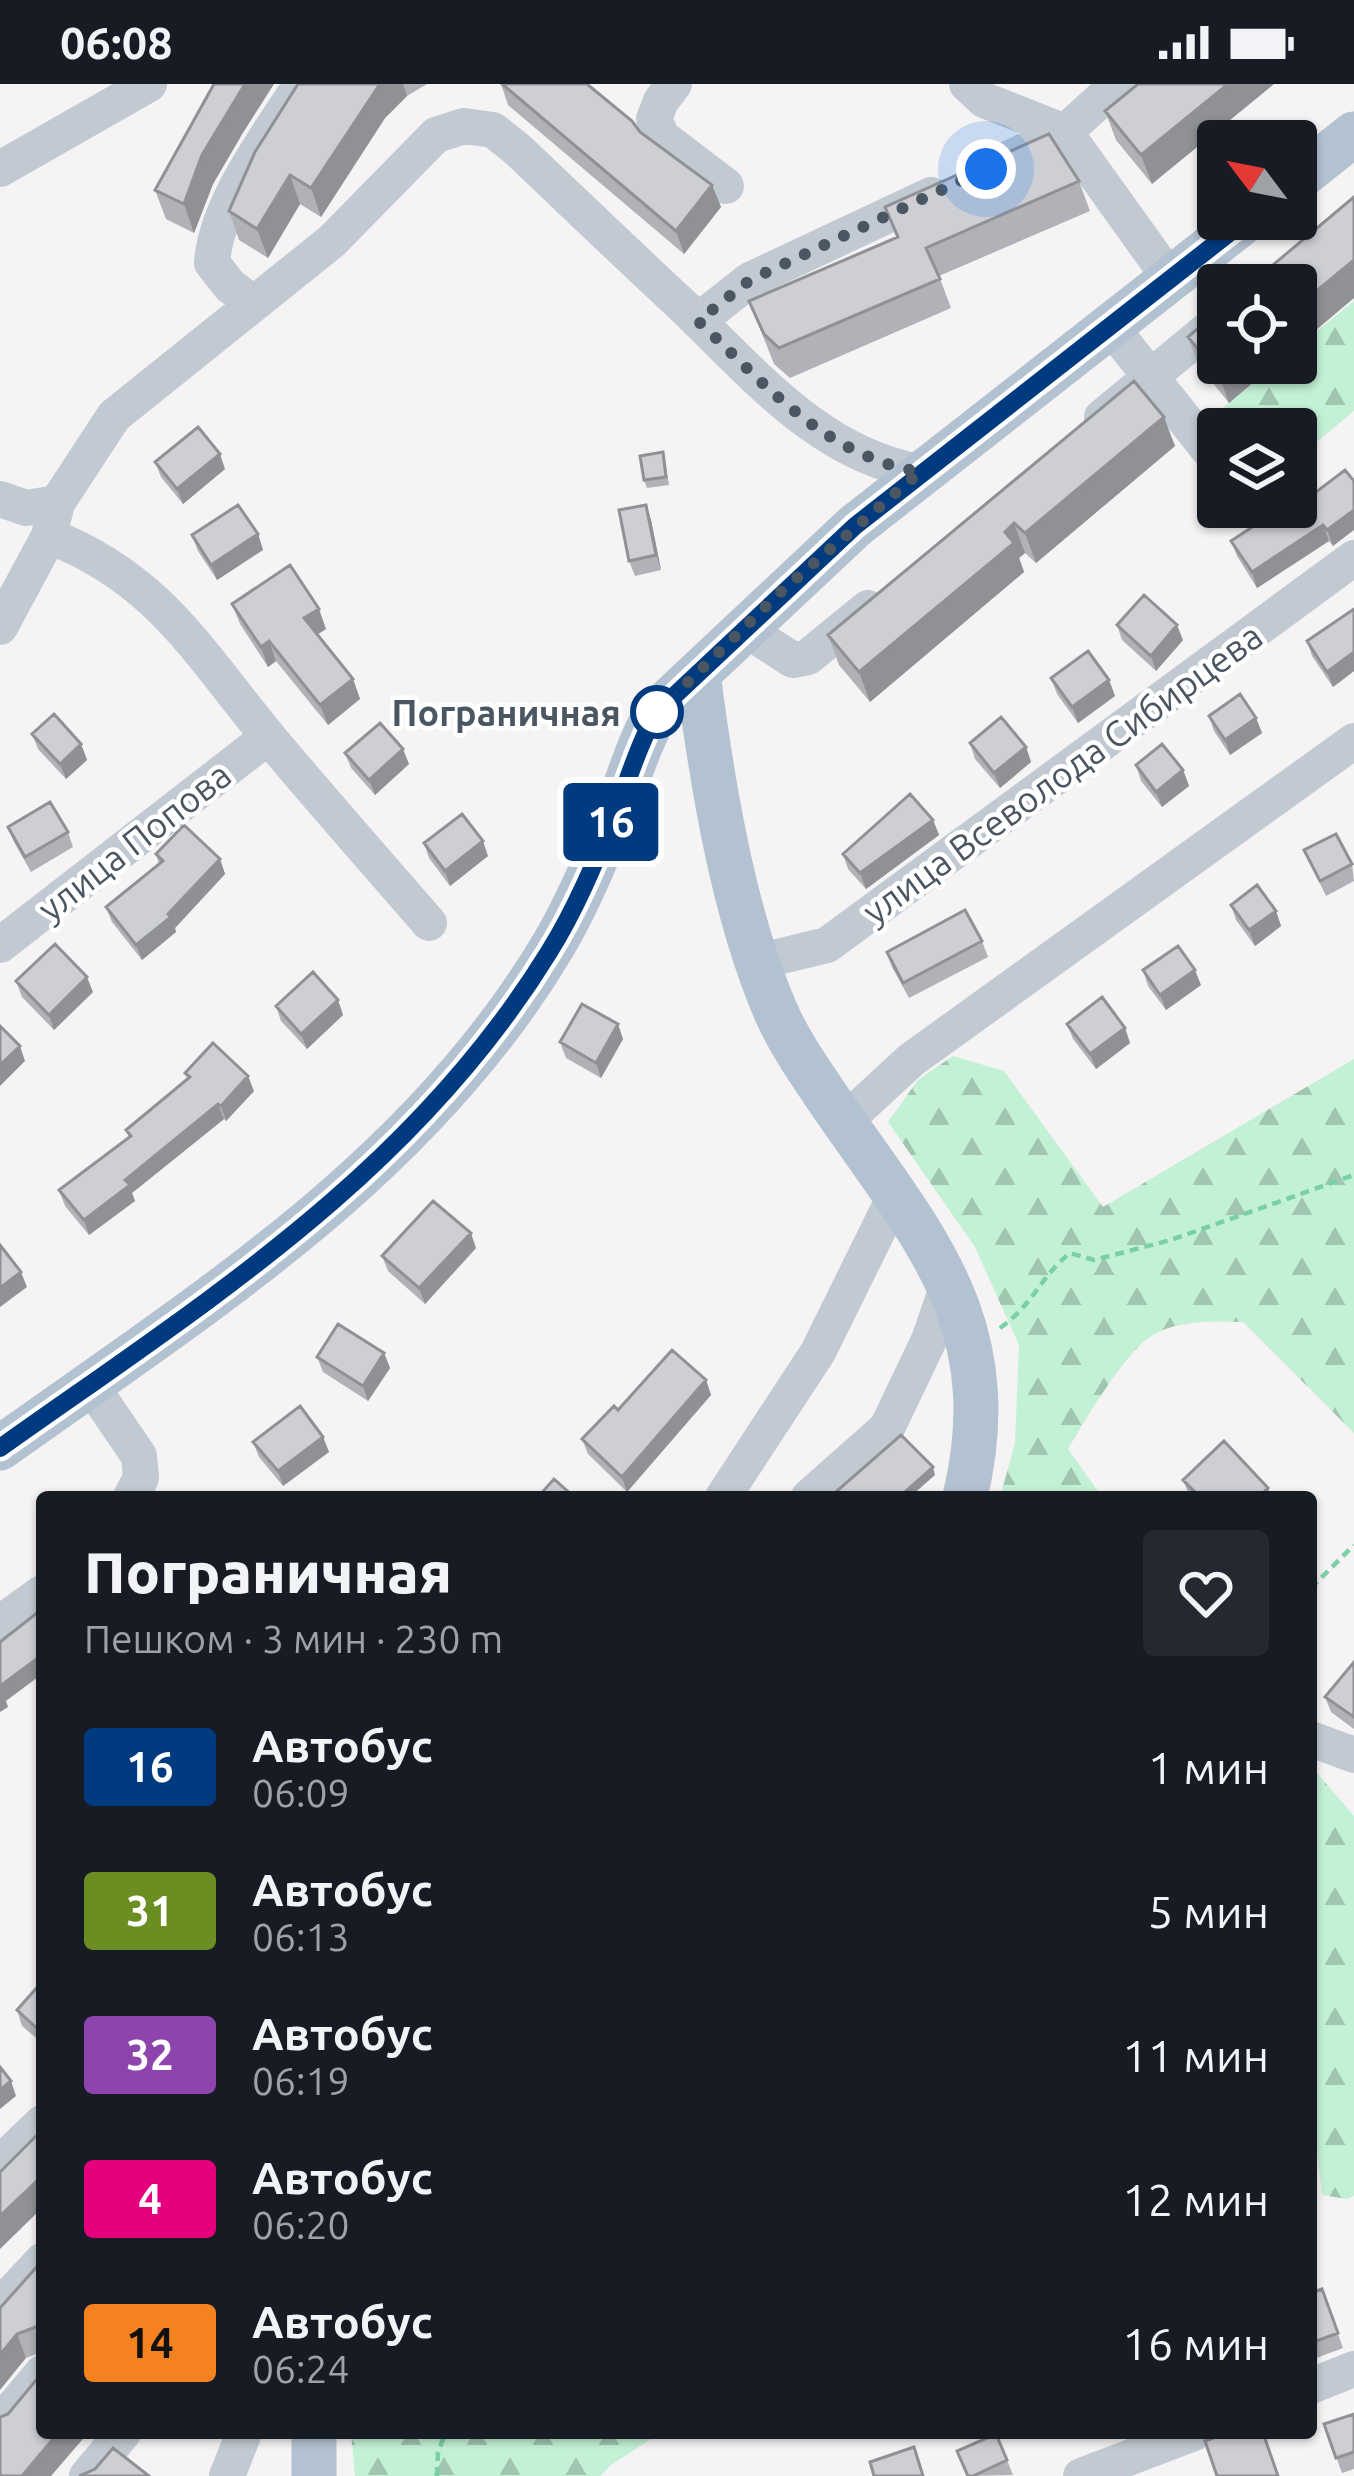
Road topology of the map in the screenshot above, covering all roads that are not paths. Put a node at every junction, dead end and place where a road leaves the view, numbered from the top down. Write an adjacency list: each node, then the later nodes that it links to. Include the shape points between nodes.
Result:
1 (149, 84): 9 (street)
2 (301, 84): 13 (street, via 213,238 212,263)
3 (674, 84): 10 (street, via 653,119 662,137)
4 (967, 84): 6 (street, via 984,100)
5 (1118, 84): 6 (street)
6 (1065, 132): 12 (street); 14 (street, via 750,280)
7 (1354, 134): 8 (main road)
8 (1317, 163)
9 (0, 169)
10 (726, 186)
11 (1221, 240): 12 (main road)
12 (1171, 280): 15 (main road)
13 (253, 303): 14 (street, via 332,241 436,135 464,126 493,130 518,149); 22 (street, via 114,416)
14 (698, 321): 20 (street, via 823,433 882,465)
15 (1110, 326): 17 (street); 20 (main road)
16 (1197, 338): 17 (street)
17 (1150, 377): 18 (street); 19 (street)
18 (1197, 435)
19 (1077, 438)
20 (920, 472): 26 (main road)
21 (0, 500): 22 (street)
22 (53, 519): 25 (street); 28 (street, via 180,624)
23 (1354, 558): 32 (street, улица Всеволода Сибирцева, via 827,945)
24 (892, 588): 26 (street, via 808,657 793,660)
25 (0, 627)
26 (743, 628): 27 (main road)
27 (698, 674): 32 (main road); 36 (main road, via 641,739 552,946 433,1109 296,1232)
28 (268, 737): 30 (street); 31 (street, улица Попова)
29 (1354, 741): 33 (street, via 911,1060)
30 (429, 923)
31 (0, 945)
32 (757, 962): 33 (main road, via 805,1065)
33 (844, 1122): 34 (main road)
34 (896, 1196): 35 (main road); 39 (street, via 818,1352)
35 (949, 1282): 40 (street, via 887,1428); 41 (main road, via 972,1348 976,1425)
36 (90, 1384): 37 (main road); 38 (street, via 139,1456)
37 (0, 1448)
38 (134, 1491)
39 (727, 1491)
40 (815, 1491)
41 (966, 1491)
42 (36, 1597): 43 (street)
43 (0, 1623)
44 (1317, 1741): 45 (street)
45 (1354, 1755)
46 (36, 2129): 47 (street)
47 (0, 2164)
48 (36, 2267): 49 (street)
49 (0, 2306)
50 (1354, 2369): 52 (street)
51 (36, 2380): 53 (street)
52 (1317, 2384)
53 (0, 2422)
54 (118, 2439): 58 (street)
55 (242, 2439): 59 (street)
56 (314, 2439): 60 (main road)
57 (1178, 2439): 61 (street)
58 (86, 2476)
59 (227, 2476)
60 (314, 2476)
61 (1082, 2476)

